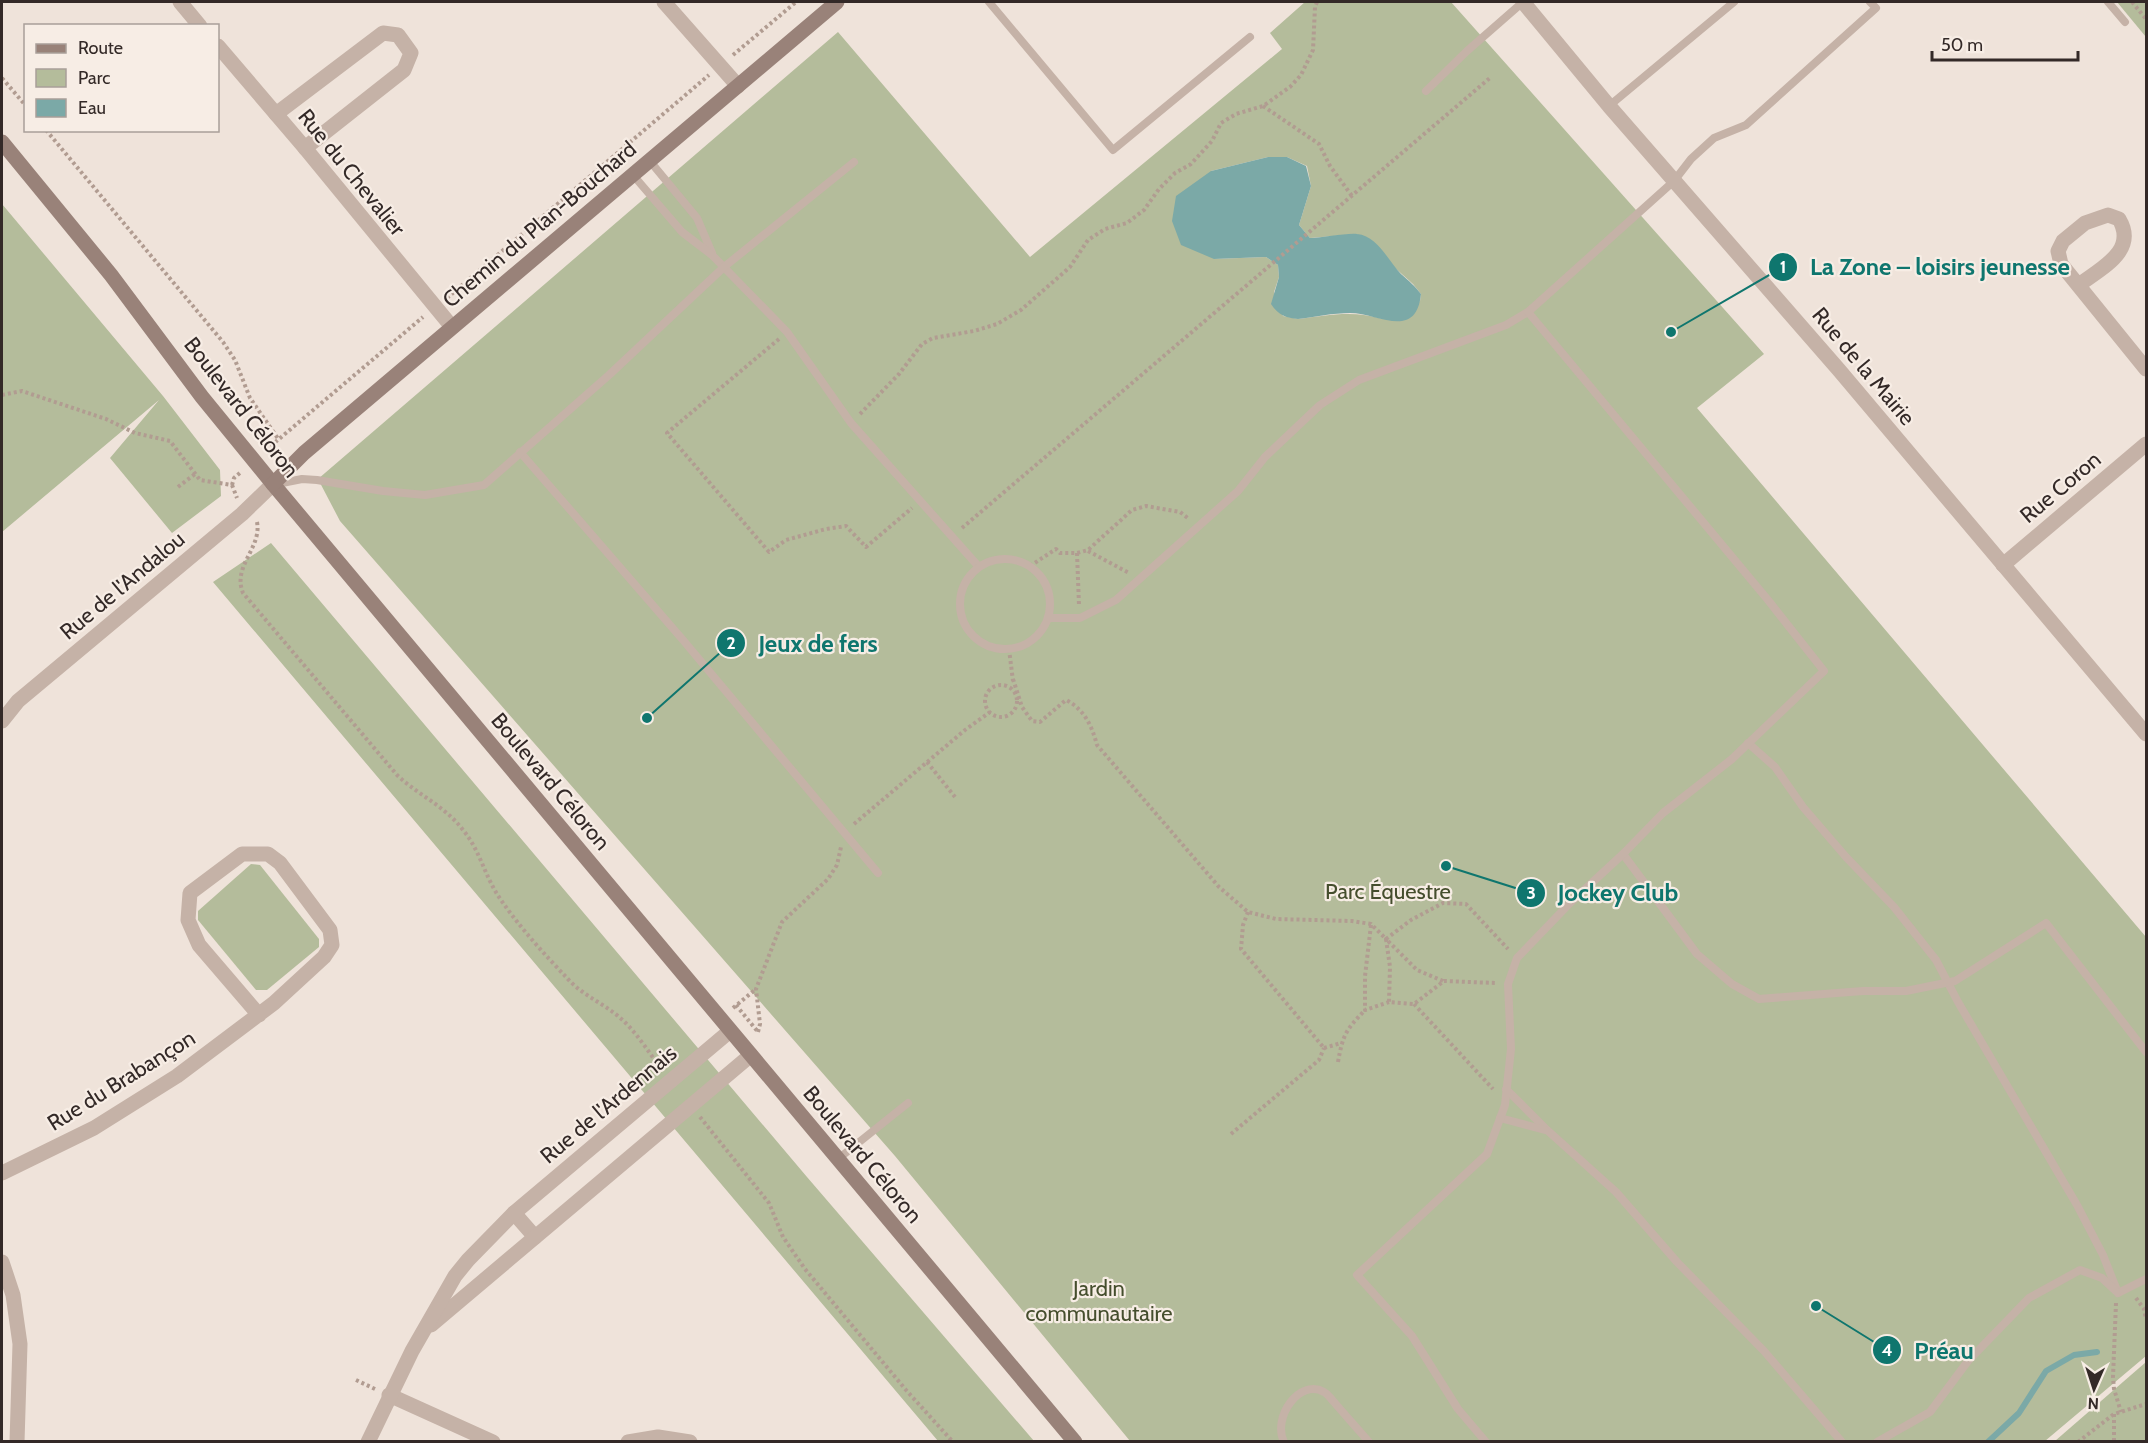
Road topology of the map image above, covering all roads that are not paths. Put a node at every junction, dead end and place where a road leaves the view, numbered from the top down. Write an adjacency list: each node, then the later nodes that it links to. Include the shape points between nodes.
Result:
1 (180, 2): 10 (street)
2 (664, 2): 13 (street)
3 (837, 2): 13 (street, Chemin du Plan-Bouchard)
4 (989, 2): 11 (lane, via 1113,150)
5 (1523, 2): 14 (lane); 15 (street, Rue de la Mairie)
6 (1734, 2): 15 (lane)
7 (1870, 2): 22 (lane, via 1876,8 1746,125 1714,138)
8 (2108, 2): 9 (lane)
9 (2125, 22)
10 (198, 24)
11 (1250, 37)
12 (219, 47): 16 (street, Rue du Chevalier)
13 (738, 86): 19 (street, Chemin du Plan-Bouchard)
14 (1425, 91)
15 (1610, 106): 22 (street, Rue de la Mairie)
16 (276, 114): 18 (street, Rue du Chevalier); 18 (street, via 383,33 398,34 411,53 404,70)
17 (2, 142): 31 (street, Boulevard Céloron)
18 (305, 148): 27 (street, Rue du Chevalier)
19 (649, 160): 21 (street, Chemin du Plan-Bouchard); 23 (lane, via 697,218)
20 (854, 162): 24 (lane)
21 (633, 175): 23 (lane, via 682,232); 27 (street, Chemin du Plan-Bouchard)
22 (1674, 181): 26 (lane); 32 (street, Rue de la Mairie)
23 (712, 255): 24 (lane)
24 (724, 267): 30 (lane); 33 (lane, via 787,332 851,423)
25 (2079, 285): 25 (street, via 2118,255 2125,228 2119,219 2108,215 2085,223 2063,241 2058,251 2061,264); 28 (street)
26 (1528, 312): 34 (lane, via 1506,325 1359,380 1339,392 1266,457 1238,491 1116,600 1080,618); 37 (lane, via 1824,671)
27 (452, 327): 31 (street, Chemin du Plan-Bouchard)
28 (2146, 369)
29 (2146, 444): 32 (street, Rue Coron)
30 (520, 452): 31 (lane, via 484,485 425,495 302,479); 39 (lane)
31 (273, 484): 35 (street, Rue de l'Andalou, via 18,700); 42 (street, Boulevard Céloron)
32 (2003, 565): 36 (street, Rue de la Mairie)
33 (979, 567): 34 (lane, via 1004,559 1030,566 1048,589); 34 (lane, via 962,590 960,605 970,632 981,642 994,648 1022,646 1042,630)
34 (1048, 618)
35 (2, 721)
36 (2146, 734)
37 (1748, 743): 38 (lane, via 1663,813); 40 (lane, via 1775,767 1803,807 1894,907 1936,960)
38 (1623, 854): 40 (lane, via 1697,954 1732,984 1760,999 1906,991); 45 (lane, via 1518,958 1508,984 1511,1049)
39 (878, 873)
40 (1947, 982): 43 (lane, via 2046,923); 55 (lane, via 2077,1205)
41 (259, 1015): 41 (street, Rue du Brabançon, via 302,979 332,945 330,930 280,863 268,855 242,854 190,893 188,920 199,945); 50 (street, Rue du Brabançon, via 153,1092 94,1128)
42 (730, 1031): 44 (street, Boulevard Céloron); 51 (street, Rue de l'Ardennais)
43 (2146, 1052)
44 (751, 1055): 49 (street, Boulevard Céloron); 52 (street, Rue de l'Ardennais)
45 (1506, 1089): 47 (lane); 48 (lane)
46 (908, 1103): 49 (lane)
47 (1500, 1118): 48 (lane); 66 (lane, via 1487,1154 1357,1275 1412,1336 1458,1409)
48 (1547, 1130): 67 (lane, via 1616,1192 1677,1262 1764,1351)
49 (838, 1159): 63 (street, Boulevard Céloron)
50 (2, 1173)
51 (514, 1213): 52 (street); 56 (street, Rue de l'Ardennais, via 455,1276)
52 (535, 1237): 56 (street, Rue de l'Ardennais)
53 (2, 1262): 58 (street, via 13,1295 20,1344)
54 (2146, 1279): 55 (lane)
55 (2118, 1293): 68 (lane, via 2102,1278 2079,1270 2029,1298 1968,1361 1930,1412)
56 (424, 1331): 57 (street, Rue de l'Ardennais)
57 (389, 1395): 59 (street, Rue de l'Ardennais); 60 (street)
58 (17, 1442)
59 (368, 1442)
60 (493, 1442)
61 (628, 1442): 62 (street, via 658,1437)
62 (690, 1442)
63 (1075, 1442)
64 (1284, 1442): 65 (lane, via 1280,1434 1283,1413 1293,1399 1310,1389 1324,1392)
65 (1369, 1442)
66 (1486, 1442)
67 (1842, 1442)
68 (1876, 1442)

